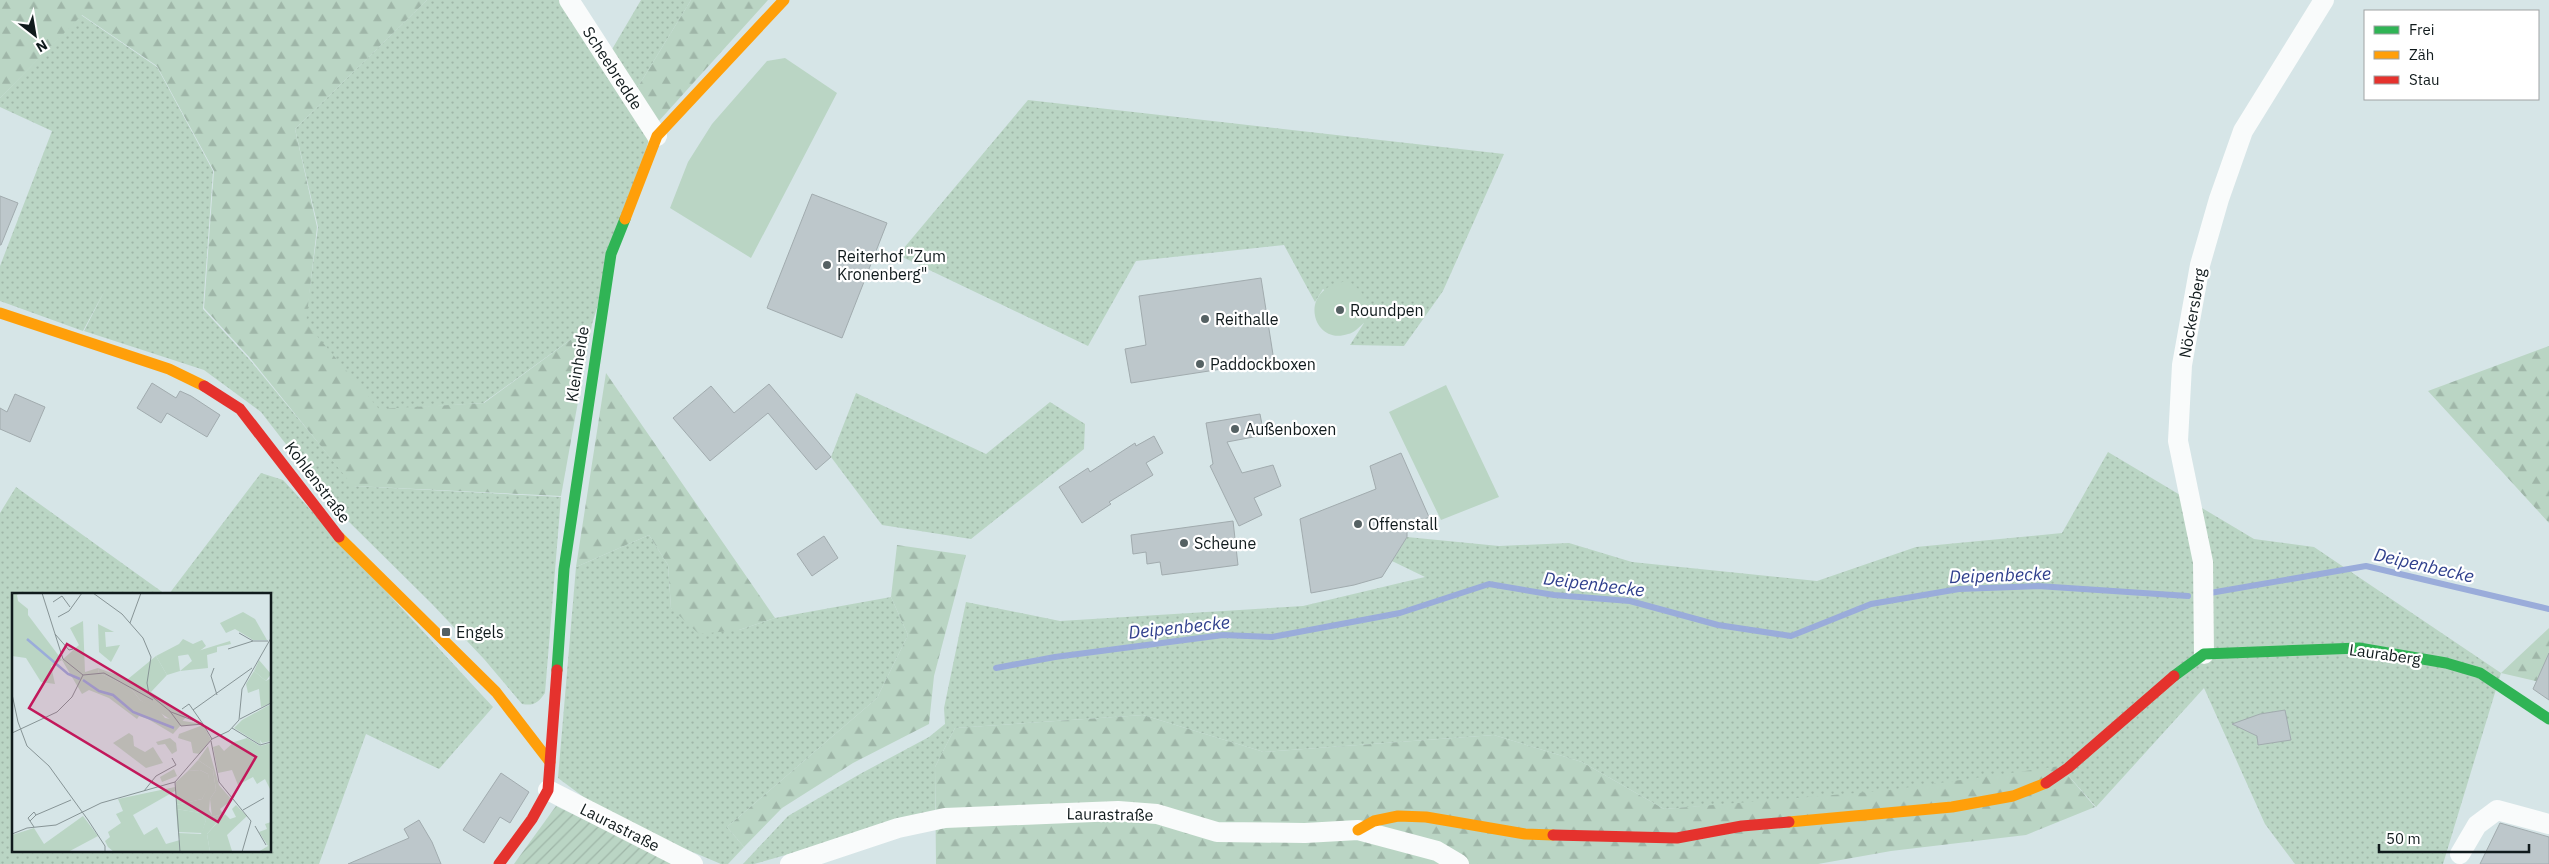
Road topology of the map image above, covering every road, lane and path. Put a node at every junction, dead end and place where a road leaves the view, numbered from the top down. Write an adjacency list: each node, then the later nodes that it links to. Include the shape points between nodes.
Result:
1 (569, 0): 4 (street, Scheebredde)
2 (784, 0): 4 (street, Kleinheide)
3 (2324, 0): 6 (street, Nöckersberg, via 2243,131 2200,265 2182,365 2178,441 2203,562)
4 (657, 136): 8 (street, Kleinheide, via 611,254 564,569)
5 (0, 313): 8 (street, Kohlenstraße, via 169,369 198,382 240,409 341,539 496,692)
6 (2204, 654): 7 (street, Lauraberg, via 2359,648 2446,663 2480,673); 11 (street, via 2190,662 2068,768 2044,784 2013,796 1952,807 1742,826 1677,838 1525,834 1426,817 1398,816 1374,821)
7 (2549, 719)
8 (550, 762): 9 (street, Kleinheide)
9 (548, 790): 13 (street, via 532,819); 14 (street, Laurastraße)
10 (2549, 824): 12 (street, via 2497,810 2477,824)
11 (1358, 830): 15 (street, Laurastraße, via 1217,832 1157,814 1118,811 945,818 898,828); 16 (street, Laurastraße, via 1437,851)
12 (2460, 854)
13 (499, 864)
14 (693, 864)
15 (790, 864)
16 (1459, 864)

